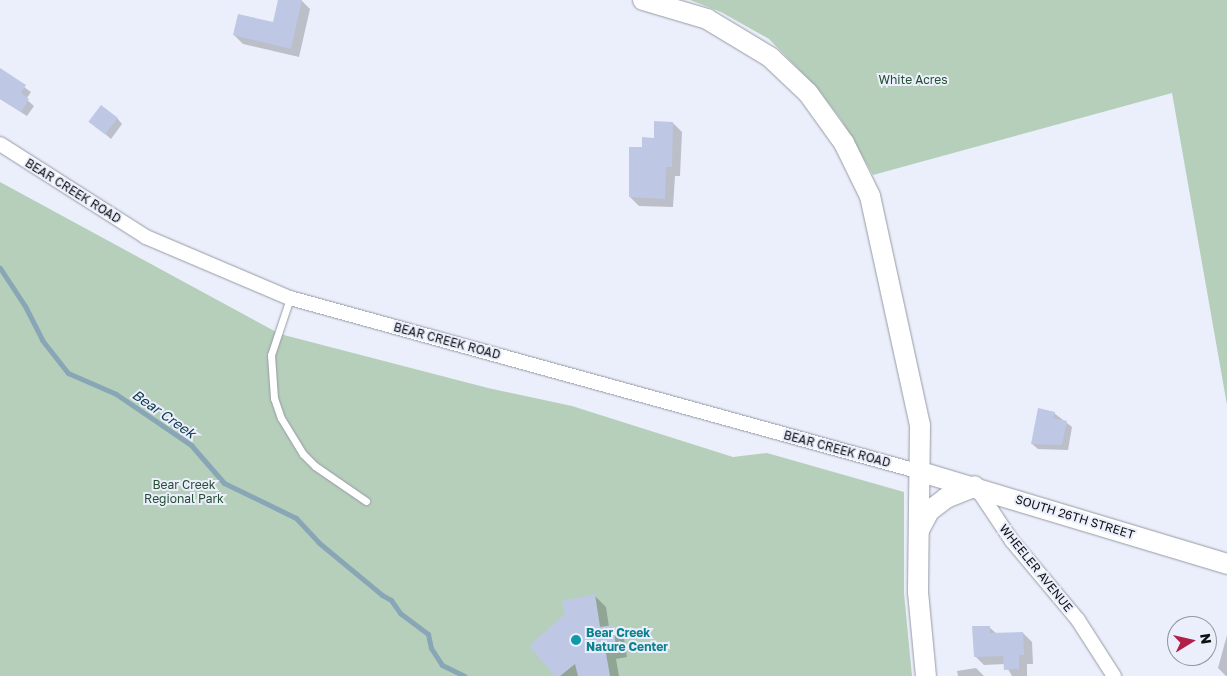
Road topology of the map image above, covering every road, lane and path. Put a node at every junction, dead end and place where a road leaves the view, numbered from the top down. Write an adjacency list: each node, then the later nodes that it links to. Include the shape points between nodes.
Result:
1 (643, 0): 4 (street, via 706,19 770,57 808,93 844,143 870,196 920,425)
2 (0, 144): 3 (street, BEAR CREEK ROAD, via 146,237)
3 (290, 298): 4 (street, BEAR CREEK ROAD); 6 (lane, via 271,355 274,398 303,454)
4 (921, 472): 5 (street, SOUTH 26TH STREET); 7 (street)
5 (975, 486): 7 (street, via 946,498 929,511); 8 (street, SOUTH 26TH STREET); 10 (street, WHEELER AVENUE, via 1012,540 1062,600)
6 (366, 501)
7 (917, 534): 9 (street, via 918,592)
8 (1227, 564)
9 (926, 676)
10 (1114, 676)

